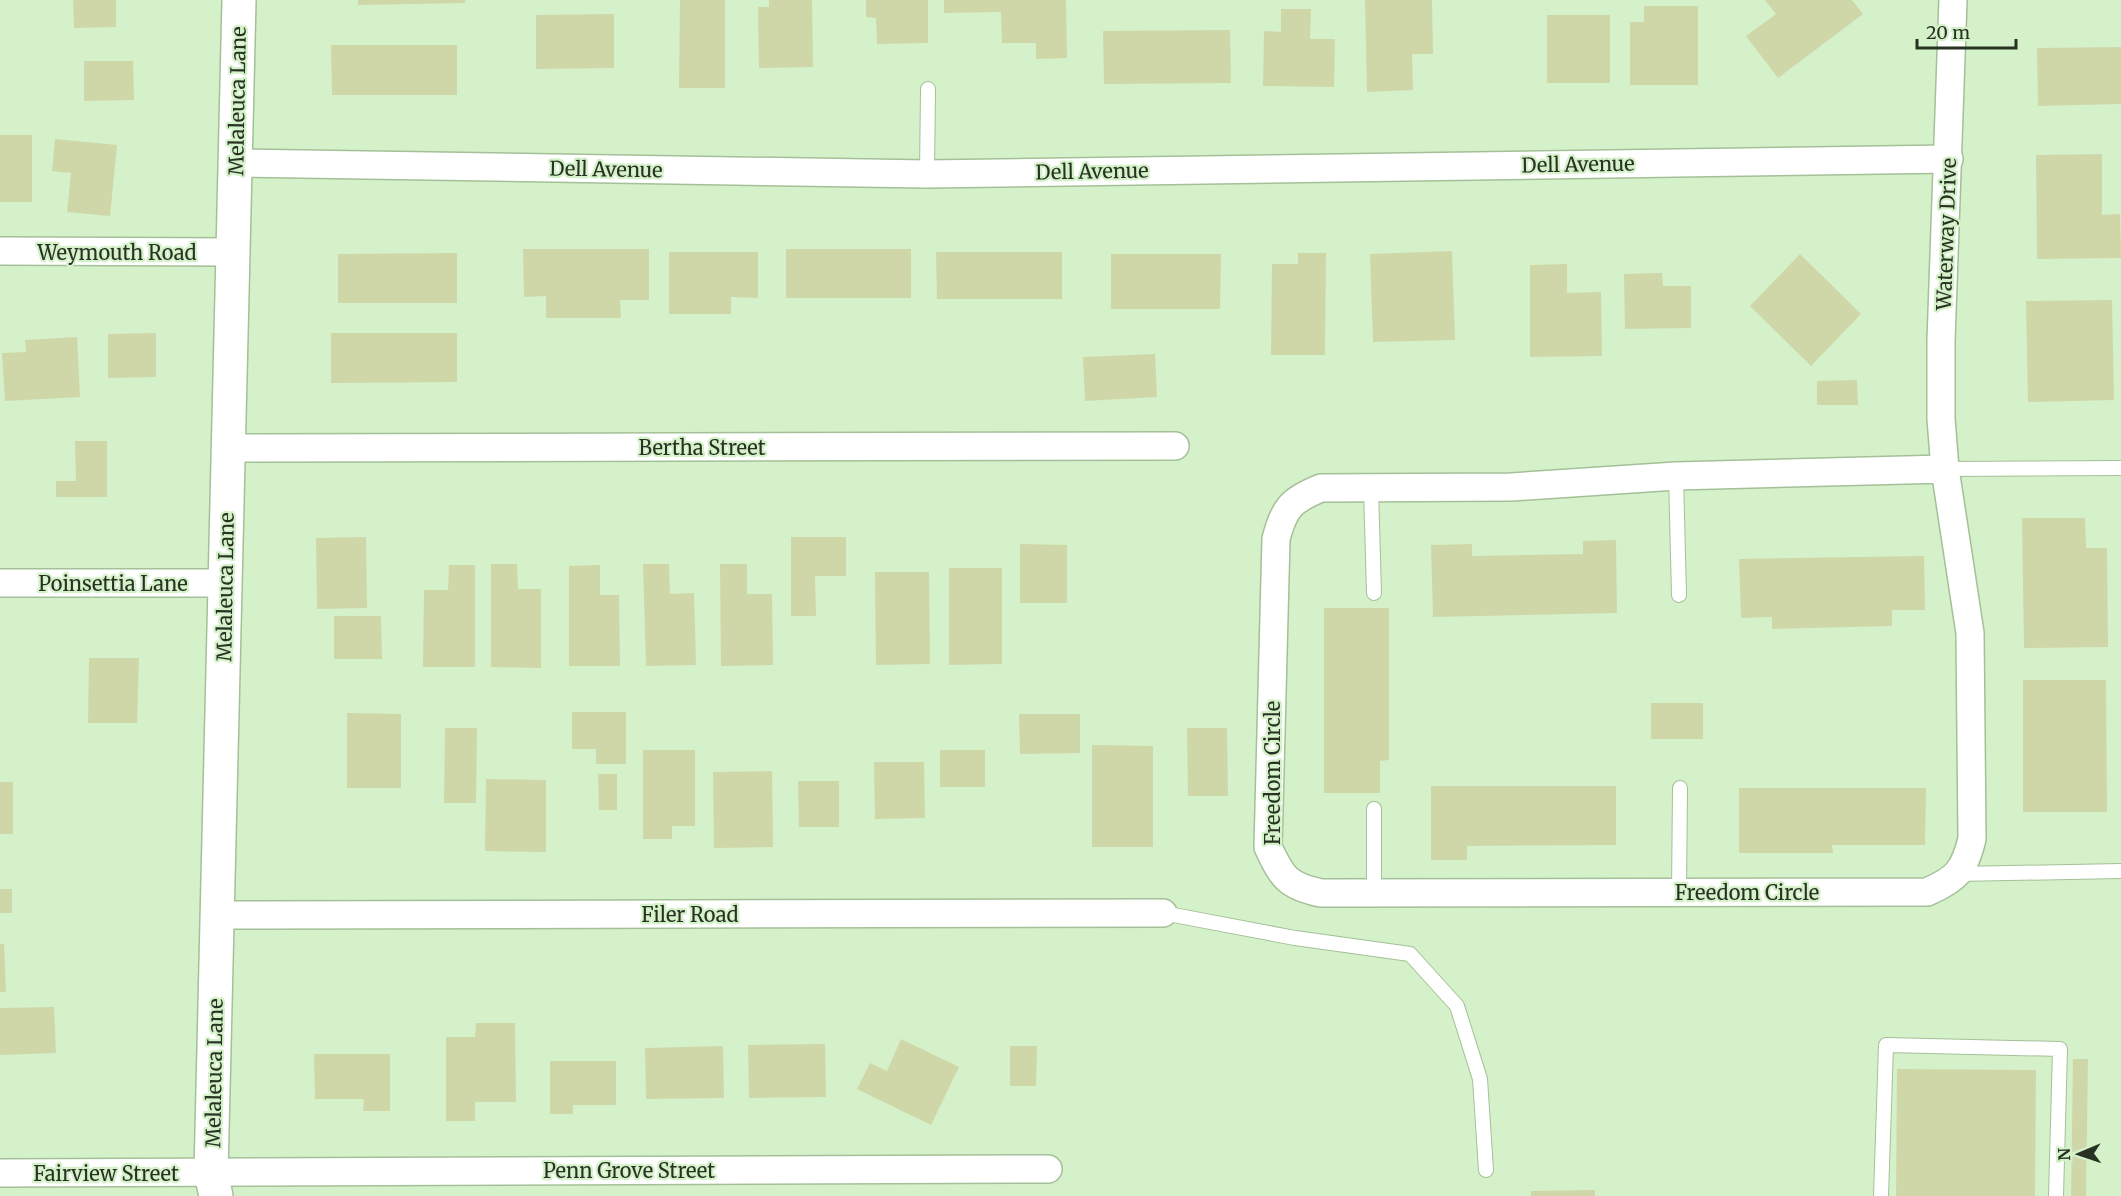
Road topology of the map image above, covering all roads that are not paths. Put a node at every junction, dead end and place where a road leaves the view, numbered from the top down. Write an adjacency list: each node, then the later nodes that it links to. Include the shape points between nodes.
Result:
1 (240, 0): 5 (street, Melaleuca Lane)
2 (1953, 0): 4 (street, Waterway Drive)
3 (928, 88): 6 (lane)
4 (1949, 159): 6 (street, Dell Avenue); 11 (street, Waterway Drive, via 1941,352)
5 (236, 163): 6 (street, Dell Avenue); 8 (street, Melaleuca Lane)
6 (927, 174)
7 (0, 252): 8 (street, Weymouth Road)
8 (233, 252): 10 (street, Melaleuca Lane)
9 (1175, 446): 10 (street, Bertha Street)
10 (228, 448): 16 (street, Melaleuca Lane)
11 (1945, 468): 12 (lane); 13 (street, Freedom Circle); 22 (street, via 1970,633 1972,839 1966,863)
12 (2121, 468)
13 (1676, 476): 14 (street, Freedom Circle, via 1511,487); 18 (lane)
14 (1371, 488): 17 (lane); 24 (street, Freedom Circle, via 1321,488 1298,498 1281,516 1276,539 1268,847 1280,874 1298,888 1321,893)
15 (0, 583): 16 (street, Poinsettia Lane)
16 (225, 583): 26 (street, Melaleuca Lane)
17 (1374, 593)
18 (1679, 595)
19 (1680, 788): 23 (lane)
20 (1374, 809): 24 (lane)
21 (2121, 871): 22 (lane)
22 (1957, 874): 23 (street, Freedom Circle, via 1950,882 1927,892)
23 (1679, 892): 24 (street, Freedom Circle)
24 (1374, 893)
25 (1162, 913): 26 (street, Filer Road); 28 (lane, via 1410,954 1457,1006 1480,1079)
26 (217, 915): 30 (street, Melaleuca Lane)
27 (1047, 1169): 30 (street, Penn Grove Street)
28 (1486, 1170)
29 (0, 1173): 30 (street, Fairview Street)
30 (210, 1188)
31 (1881, 1196): 32 (lane, via 1886,1045 2060,1049)
32 (2056, 1196)

